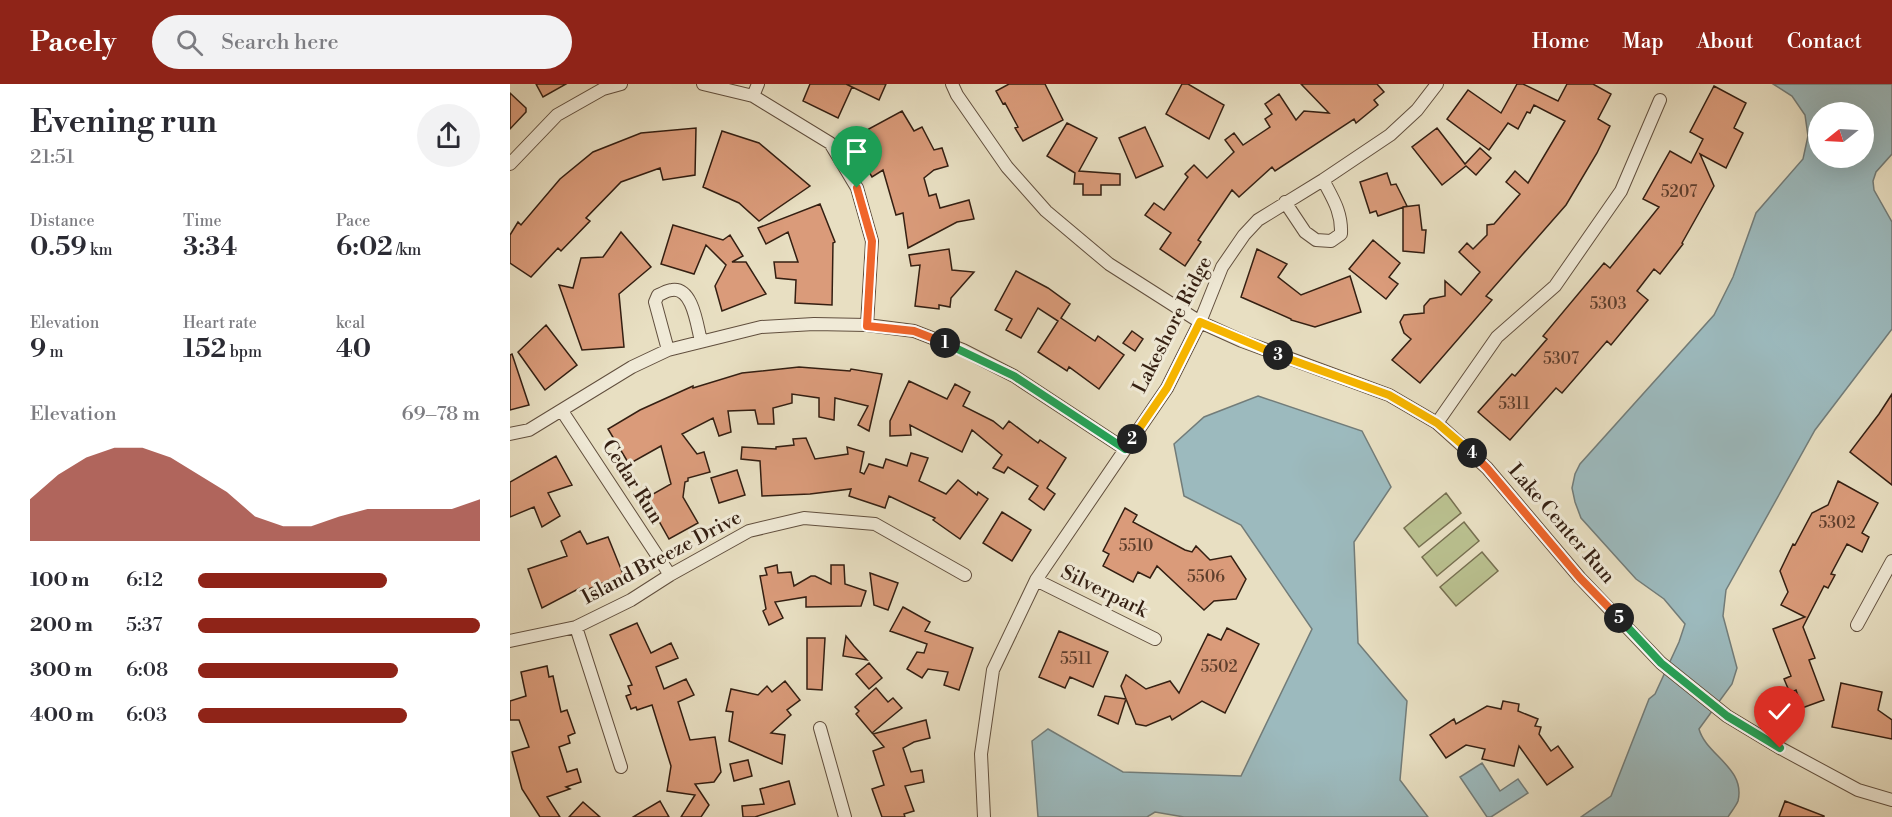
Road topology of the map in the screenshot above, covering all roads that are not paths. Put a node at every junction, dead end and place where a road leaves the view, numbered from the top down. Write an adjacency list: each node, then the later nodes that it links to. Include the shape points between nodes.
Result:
1 (621, 84): 8 (street, via 603,89 558,116)
2 (703, 84): 6 (street)
3 (758, 84): 6 (street)
4 (952, 84): 11 (street, Lake Center Run, via 1006,167 1046,211 1109,264)
5 (1437, 84): 9 (street, Lakeshore Ridge, via 1390,135)
6 (753, 96): 12 (street, via 830,143 857,188 872,241)
7 (1660, 100): 16 (street, via 1621,191 1555,286 1497,337)
8 (510, 165)
9 (1323, 180): 10 (street, Lakeshore Ridge); 10 (street, via 1340,210 1341,234 1331,242 1316,240 1305,232)
10 (1285, 202): 11 (street, Lakeshore Ridge, via 1244,235 1222,267)
11 (1200, 322): 16 (street, Lake Center Run, via 1389,395); 18 (street, Lakeshore Ridge, via 1167,388)
12 (867, 326): 13 (street, via 761,327); 18 (street, via 914,331 963,350 1014,376)
13 (701, 341): 14 (street); 14 (street, via 689,298 673,289 658,295 655,302)
14 (668, 350): 15 (street, via 632,367)
15 (562, 411): 17 (street, via 529,430); 20 (street, Cedar Run)
16 (1437, 423): 29 (street, Lake Center Run, via 1487,468 1580,578 1661,663 1727,716 1780,748 1858,790)
17 (510, 434)
18 (1125, 449): 22 (street, Lakeshore Ridge)
19 (1892, 561): 23 (street)
20 (670, 575): 21 (street, Island Breeze Drive, via 749,531 804,518 875,524); 24 (street, Island Breeze Drive)
21 (965, 575)
22 (1036, 580): 25 (street, Silverpark); 31 (street, Lakeshore Ridge, via 993,670 981,754)
23 (1857, 625)
24 (576, 627): 26 (street, Island Breeze Drive); 28 (street)
25 (1155, 639)
26 (510, 641)
27 (820, 728): 30 (street)
28 (621, 767)
29 (1892, 800)
30 (845, 817)
31 (984, 817)

